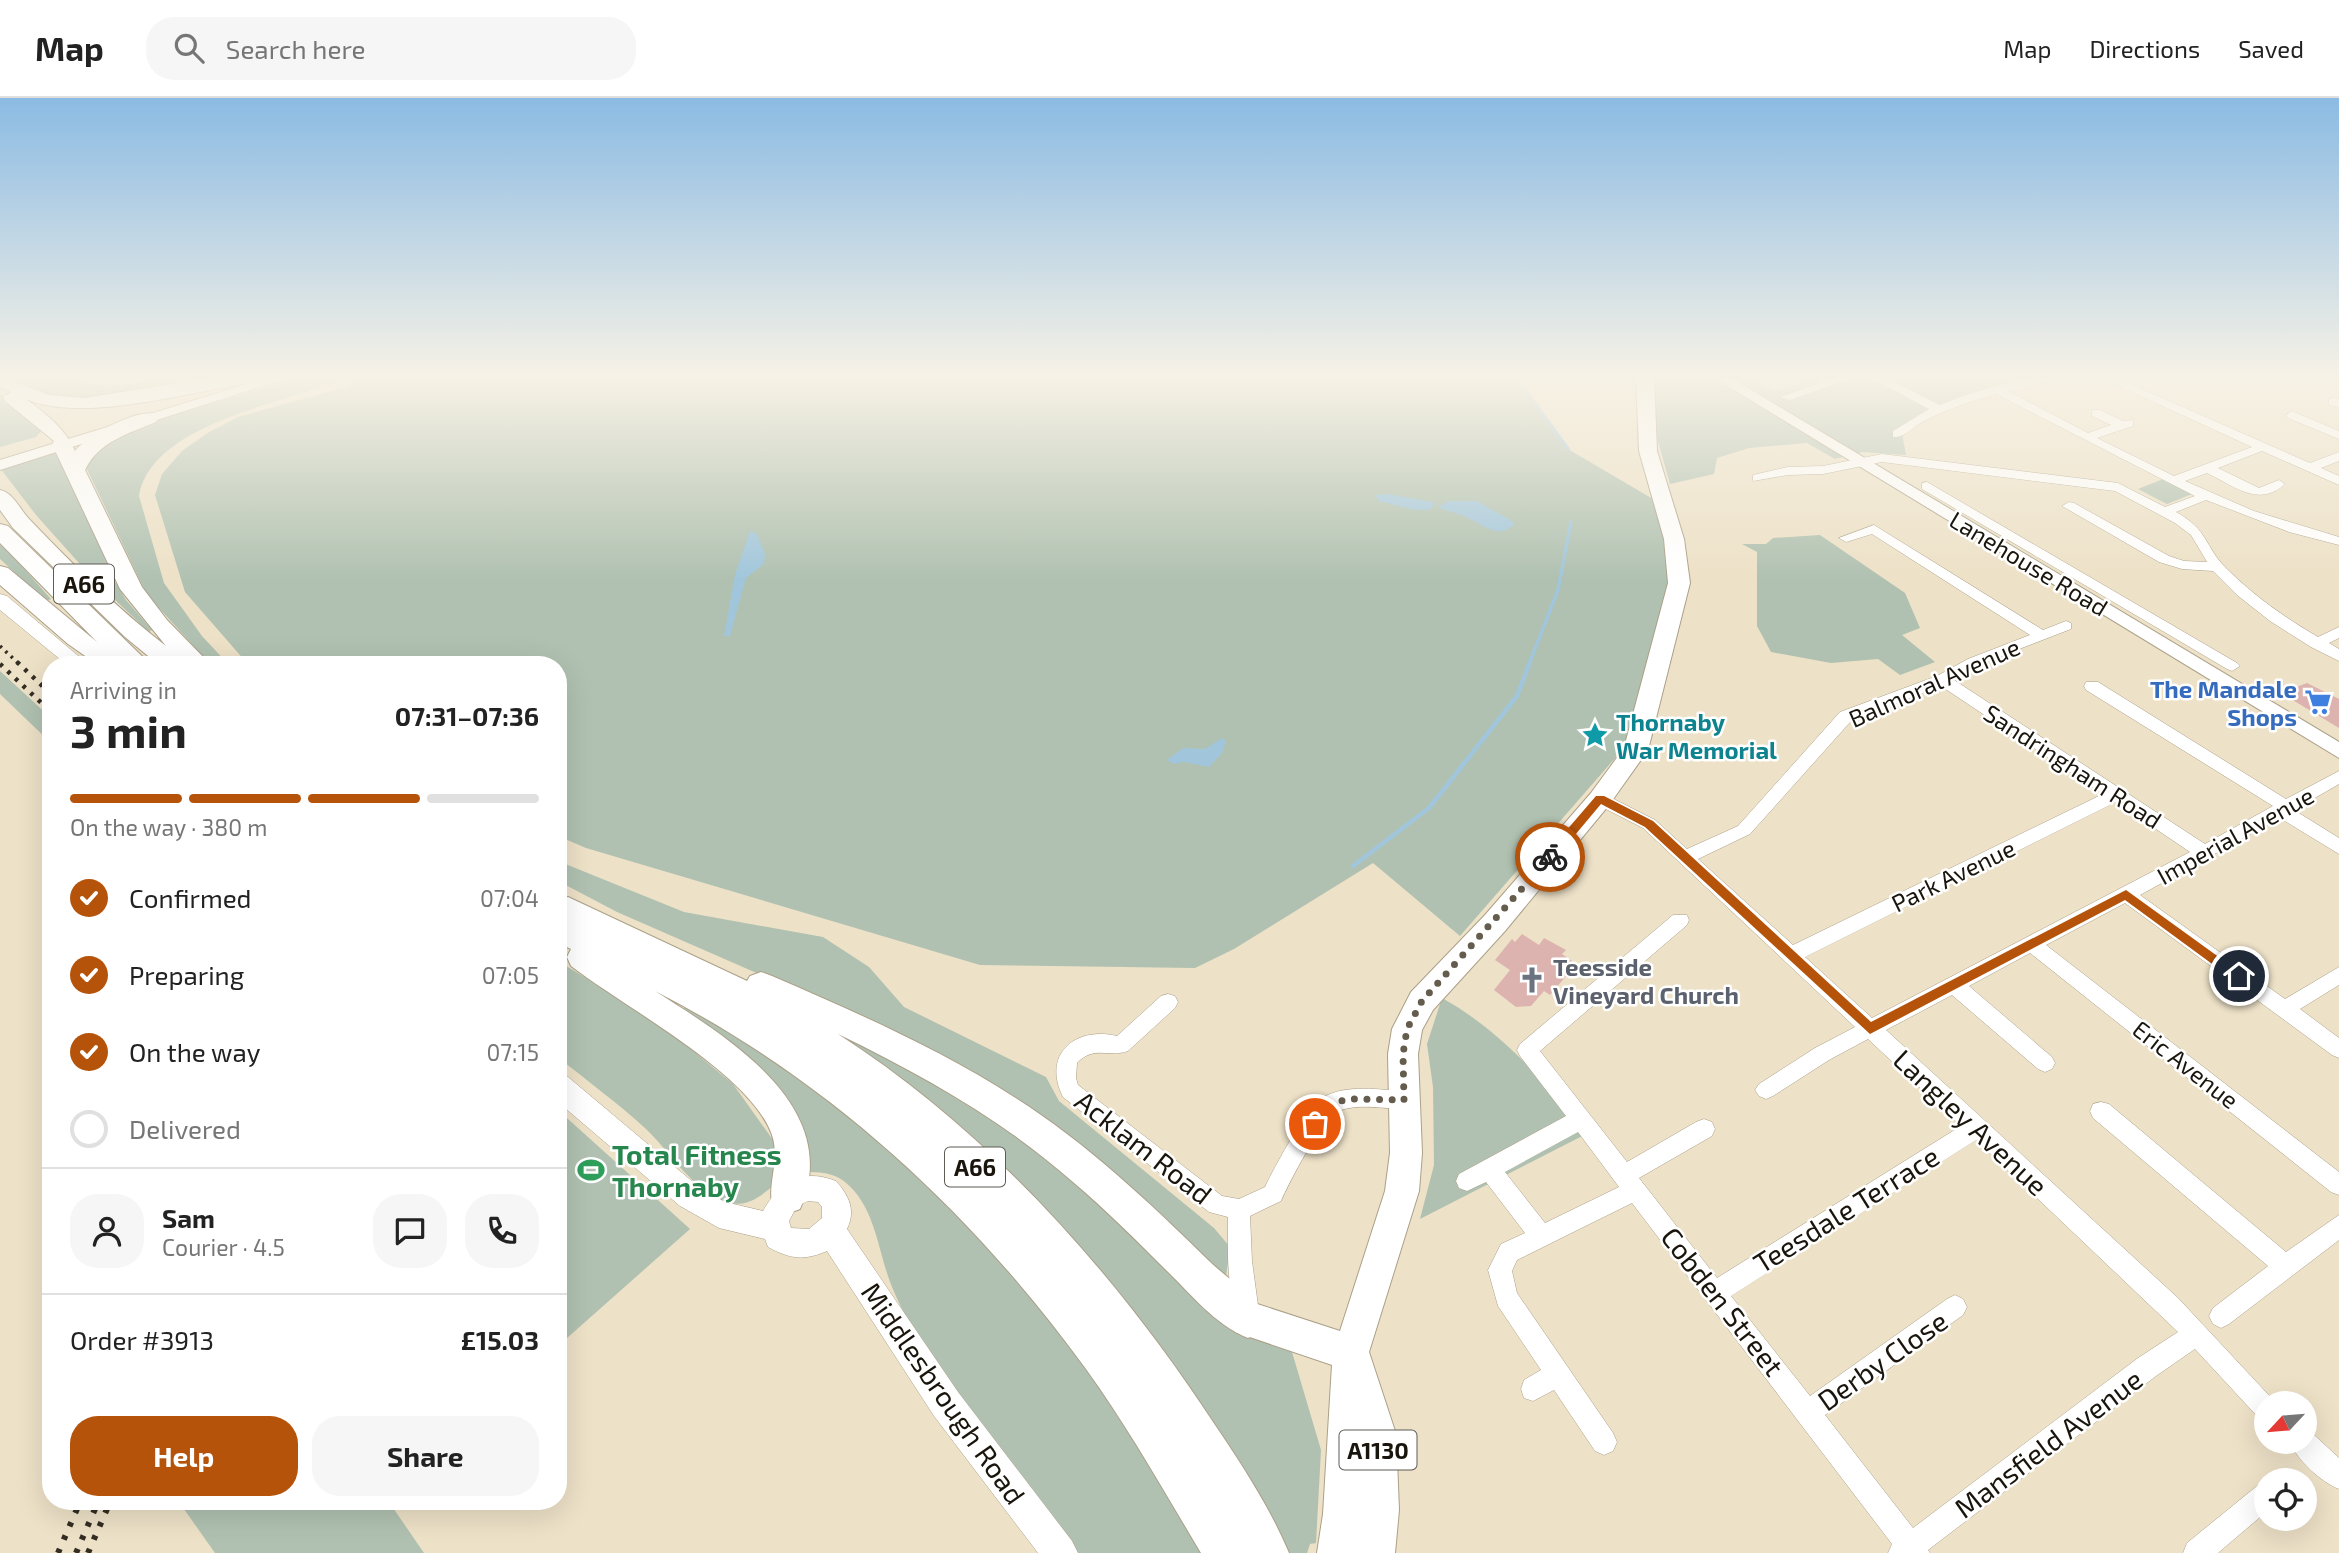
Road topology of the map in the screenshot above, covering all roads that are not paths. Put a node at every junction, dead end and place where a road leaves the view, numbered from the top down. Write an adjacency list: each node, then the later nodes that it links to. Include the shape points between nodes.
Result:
1 (54, 444): 10 (street)
2 (58, 444): 14 (highway, A66)
3 (92, 444): 14 (highway)
4 (1648, 444): 51 (main road, A1130, via 1674,539 1679,583 1636,750)
5 (1831, 444): 11 (street, Lanehouse Road)
6 (2096, 444): 16 (street)
7 (2255, 444): 8 (street)
8 (2262, 447): 12 (street); 13 (street)
9 (2339, 456): 13 (street)
10 (7, 457)
11 (1861, 462): 15 (street); 16 (street, via 1882,458); 30 (street, Lanehouse Road)
12 (2207, 468): 17 (street); 19 (street, via 2259,493)
13 (2311, 468): 18 (street)
14 (75, 469): 43 (highway, A66, via 131,589)
15 (1758, 478)
16 (2137, 479): 17 (street); 24 (street)
17 (2175, 481): 22 (street)
18 (2339, 481)
19 (2279, 484)
20 (1927, 486): 28 (street, via 1959,499)
21 (0, 496): 42 (highway, A66, via 21,523)
22 (2205, 496): 24 (street); 27 (street, via 2291,530)
23 (2069, 506): 29 (street, via 2094,527 2164,559)
24 (2167, 511): 29 (street, via 2196,532)
25 (0, 531): 41 (highway, A66)
26 (1846, 538): 35 (street, via 1874,529)
27 (2339, 541)
28 (2061, 565): 30 (street); 37 (street)
29 (2217, 567): 38 (street, via 2275,618)
30 (2043, 572): 48 (street, Lanehouse Road)
31 (0, 573): 40 (highway)
32 (0, 600): 39 (main road)
33 (2066, 626): 35 (street, Balmoral Avenue)
34 (2339, 632): 38 (street)
35 (2041, 635): 46 (street, Balmoral Avenue, via 1973,662)
36 (2209, 635): 37 (street)
37 (2190, 642): 45 (street)
38 (2316, 644): 44 (street)
39 (68, 656)
40 (101, 656)
41 (128, 656)
42 (164, 656)
43 (189, 656)
44 (2339, 656)
45 (2232, 666)
46 (1943, 680): 50 (street, Sandringham Road); 55 (street, Balmoral Avenue, via 1846,716 1744,830)
47 (2092, 686): 52 (street)
48 (2339, 751)
49 (2339, 777): 52 (street, Imperial Avenue)
50 (2116, 795): 54 (street, Sandringham Road); 63 (street, Park Avenue)
51 (1600, 799): 55 (street, Langley Avenue, via 1649,824); 73 (main road, A1130, via 1422,1001 1407,1029)
52 (2284, 809): 53 (street); 54 (street, Imperial Avenue)
53 (2339, 847)
54 (2204, 852): 56 (street, Imperial Avenue)
55 (1685, 857): 63 (street, Langley Avenue)
56 (2126, 894): 62 (street, Imperial Avenue); 67 (street)
57 (567, 920): 91 (highway, via 634,927 893,1044 959,1079 1074,1160 1221,1302)
58 (1680, 920): 75 (street, Cobden Street, via 1527,1050)
59 (567, 922): 104 (highway, A66, via 795,1055 858,1101 929,1165 988,1223 1105,1362)
60 (567, 922): 105 (highway, A66, via 776,1011 904,1100 1036,1229 1131,1338 1193,1428)
61 (567, 928): 83 (highway, via 590,964 710,1042 764,1096 790,1139 794,1164)
62 (2032, 944): 65 (street, Imperial Avenue); 81 (street, Eric Avenue)
63 (1791, 955): 68 (street, Langley Avenue)
64 (2339, 975): 67 (street)
65 (1954, 985): 68 (street, Imperial Avenue); 70 (street)
66 (1168, 1002): 82 (street, Acklam Road, via 1121,1045 1107,1040 1071,1054 1063,1079 1070,1091 1203,1195 1217,1205)
67 (2284, 1009): 69 (street)
68 (1870, 1029): 71 (street, Imperial Avenue); 76 (street, Langley Avenue)
69 (2339, 1049)
70 (2045, 1063)
71 (1766, 1090)
72 (567, 1093): 83 (main road, via 690,1197 719,1214)
73 (1404, 1100): 82 (street, Acklam Road, via 1349,1099 1329,1104 1287,1162 1273,1194); 93 (main road, A1130, via 1402,1191)
74 (2101, 1111): 87 (street)
75 (1581, 1119): 78 (street); 80 (street, Cobden Street)
76 (1977, 1128): 88 (street, Teesdale Terrace); 92 (street, Langley Avenue)
77 (1704, 1129): 80 (street)
78 (1490, 1170): 79 (street); 86 (street)
79 (1467, 1181)
80 (1631, 1182): 86 (street); 88 (street, Cobden Street)
81 (2339, 1185)
82 (1239, 1209): 91 (street)
83 (781, 1212): 85 (main road, via 779,1237 794,1246 814,1244); 85 (main road, via 807,1188 817,1188 833,1196 838,1213)
84 (2339, 1226): 87 (street)
85 (831, 1231): 103 (main road, Middlesbrough Road, via 946,1404)
86 (1541, 1236): 94 (street, via 1509,1252 1500,1270 1506,1298)
87 (2285, 1266): 90 (street)
88 (1716, 1292): 97 (street, Cobden Street)
89 (1955, 1307): 97 (street, Derby Close)
90 (2221, 1316)
91 (1248, 1319): 93 (main road)
92 (2196, 1334): 96 (street, Langley Avenue); 102 (street, Mansfield Avenue)
93 (1351, 1352): 106 (main road, A1130); 107 (main road, A1130, via 1377,1434)
94 (1558, 1374): 95 (street); 98 (street)
95 (1532, 1389)
96 (2254, 1394)
97 (1808, 1412): 102 (street, Cobden Street)
98 (1604, 1442)
99 (2316, 1454): 100 (street)
100 (2339, 1476)
101 (2254, 1505): 108 (street)
102 (1910, 1551)
103 (1060, 1553)
104 (1225, 1553)
105 (1267, 1553)
106 (1337, 1553)
107 (1376, 1553)
108 (2197, 1553)

